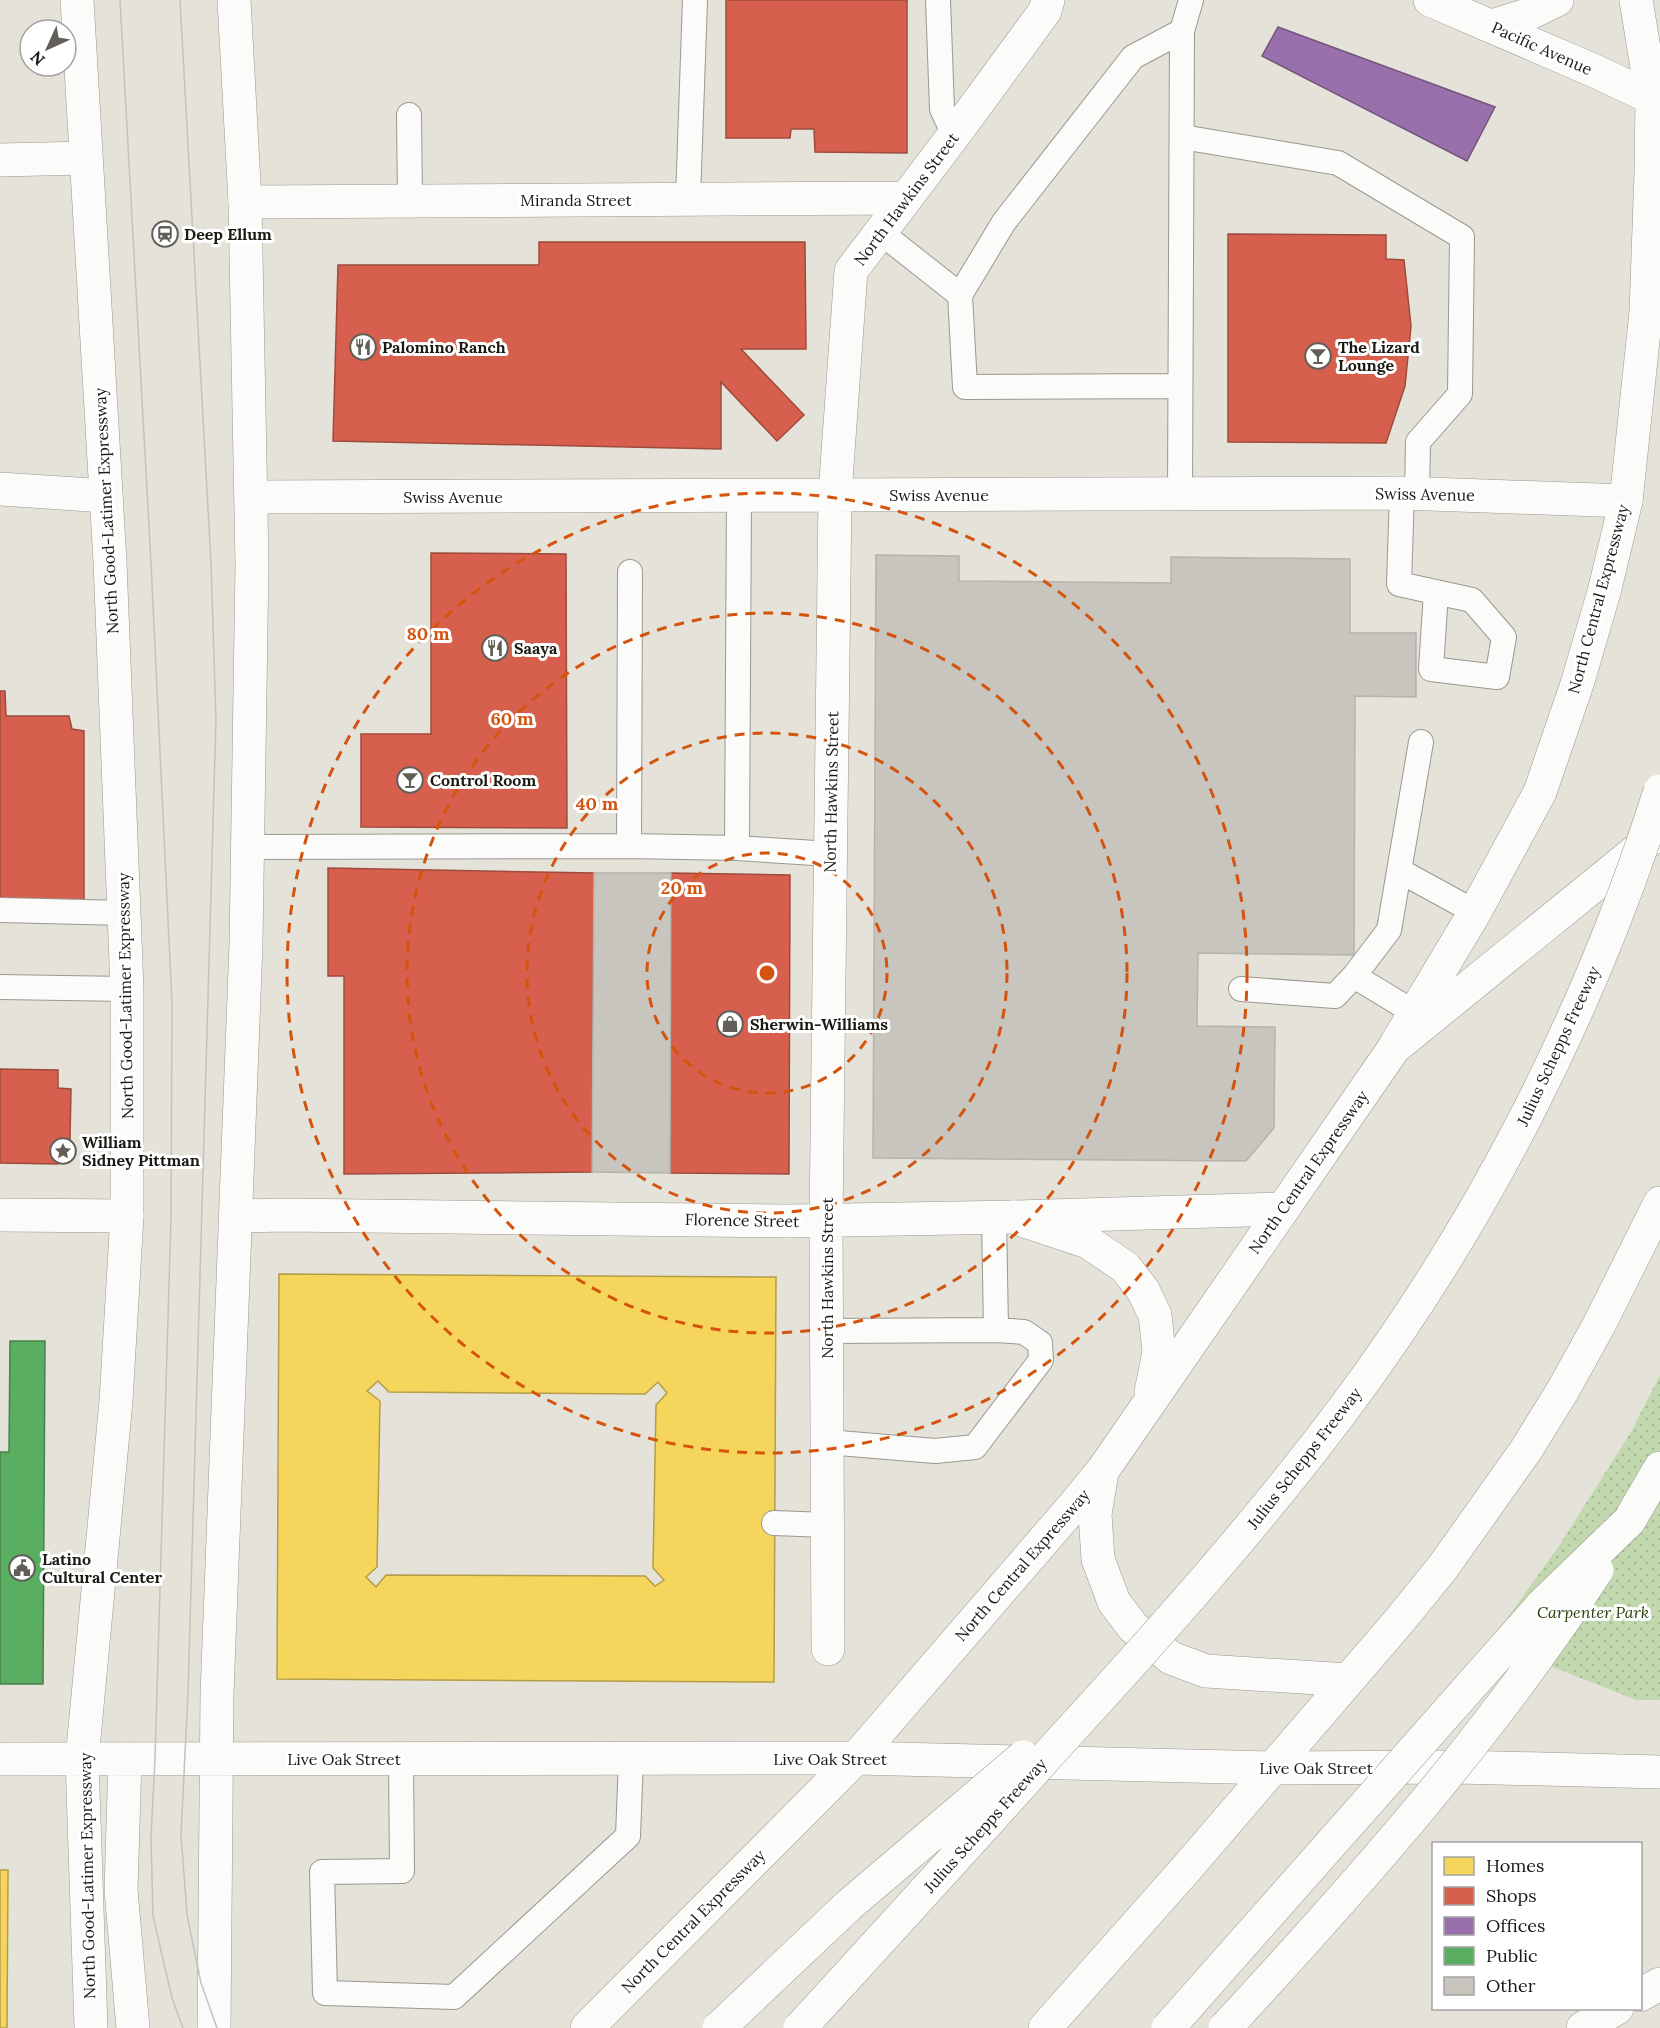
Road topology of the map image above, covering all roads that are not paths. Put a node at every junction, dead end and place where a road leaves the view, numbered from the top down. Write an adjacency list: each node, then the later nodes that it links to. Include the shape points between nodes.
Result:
1 (77, 0): 16 (main road, North Good-Latimer Expressway)
2 (234, 0): 21 (main road)
3 (695, 0): 19 (lane)
4 (938, 0): 14 (lane, via 942,108)
5 (1048, 0): 14 (main road, North Hawkins Street, via 1045,11)
6 (1191, 0): 11 (lane)
7 (1430, 0): 10 (main road, Pacific Avenue)
8 (1557, 0): 10 (main road)
9 (1636, 0): 12 (main road, North Central Expressway)
10 (1492, 26): 12 (main road, Pacific Avenue)
11 (1182, 31): 15 (lane); 23 (lane, via 1133,57 1004,222)
12 (1657, 100): 32 (main road, North Central Expressway, via 1646,312)
13 (409, 115): 20 (lane)
14 (954, 135): 18 (main road, North Hawkins Street)
15 (1182, 137): 24 (lane); 27 (lane, via 1338,163 1462,237 1460,394 1418,442)
16 (86, 158): 17 (main road); 30 (main road, North Good-Latimer Expressway)
17 (0, 160)
18 (906, 198): 19 (main road, Miranda Street); 22 (main road, North Hawkins Street)
19 (688, 199): 20 (main road, Miranda Street)
20 (410, 201): 21 (main road, Miranda Street)
21 (245, 202): 31 (main road)
22 (880, 232): 23 (lane); 28 (main road, North Hawkins Street, via 851,271)
23 (960, 295): 24 (lane, via 965,387)
24 (1180, 386): 26 (lane)
25 (0, 489): 30 (main road)
26 (1180, 493): 27 (main road, Swiss Avenue); 28 (main road, Swiss Avenue)
27 (1409, 493): 32 (main road, Swiss Avenue); 34 (lane, via 1399,584)
28 (835, 494): 29 (main road, Swiss Avenue); 41 (main road, North Hawkins Street)
29 (739, 495): 31 (main road, Swiss Avenue); 40 (lane)
30 (106, 496): 45 (main road, North Good-Latimer Expressway)
31 (252, 497): 39 (main road)
32 (1626, 501): 44 (main road, North Central Expressway, via 1604,592 1540,792)
33 (630, 573): 38 (lane)
34 (1436, 592)
35 (1421, 742): 42 (lane)
36 (1660, 790): 69 (main road, Julius Schepps Freeway, bridge, via 1627,890 1571,1024 1540,1090 1468,1221 1395,1336 1333,1423 1268,1506)
37 (1660, 831): 51 (main road, North Central Expressway)
38 (629, 846): 39 (lane); 40 (lane)
39 (247, 847): 56 (main road)
40 (737, 848): 41 (lane)
41 (831, 854): 58 (main road, North Hawkins Street)
42 (1400, 871): 44 (lane); 46 (lane, via 1389,930)
43 (0, 910): 45 (lane)
44 (1475, 912): 50 (main road, North Central Expressway)
45 (125, 913): 49 (main road, North Good-Latimer Expressway)
46 (1354, 975): 48 (lane, via 1335,996); 50 (lane)
47 (0, 987): 49 (lane)
48 (1241, 989)
49 (128, 990): 55 (main road, North Good-Latimer Expressway)
50 (1415, 1013): 51 (main road, North Central Expressway)
51 (1394, 1048): 53 (main road, North Central Expressway)
52 (1660, 1203): 70 (main road, via 1599,1325 1526,1450 1443,1567)
53 (1283, 1209): 57 (main road, Florence Street); 61 (main road, North Central Expressway)
54 (0, 1215): 55 (main road)
55 (126, 1215): 73 (main road, North Good-Latimer Expressway, via 116,1401)
56 (236, 1216): 58 (main road, Florence Street); 75 (main road)
57 (1003, 1217): 58 (main road, Florence Street); 59 (lane); 61 (main road, via 1088,1242 1125,1267 1143,1290 1155,1315 1160,1352)
58 (826, 1221): 60 (main road, North Hawkins Street)
59 (996, 1330): 60 (lane); 62 (lane, via 1024,1332 1040,1343 1041,1360 975,1447 935,1451)
60 (827, 1331): 62 (main road, North Hawkins Street)
61 (1149, 1403): 64 (main road, North Central Expressway)
62 (827, 1442): 67 (main road, North Hawkins Street)
63 (1660, 1468): 65 (main road)
64 (1102, 1470): 70 (main road, via 1095,1514 1098,1559 1114,1602 1133,1627 1171,1658 1206,1671); 71 (main road, North Central Expressway)
65 (1629, 1521): 91 (main road, bridge, via 1543,1604); 92 (main road, bridge, via 1551,1638 1464,1756 1369,1870)
66 (774, 1523): 67 (lane)
67 (827, 1525): 68 (main road, North Hawkins Street)
68 (828, 1649)
69 (1123, 1673): 88 (main road, bridge, via 849,1905); 89 (main road, Julius Schepps Freeway, bridge)
70 (1348, 1680): 79 (main road)
71 (856, 1758): 77 (main road, Live Oak Street); 79 (main road, Live Oak Street); 87 (main road, North Central Expressway)
72 (0, 1759): 73 (main road, Live Oak Street)
73 (82, 1759): 74 (main road, Live Oak Street); 84 (main road, North Good-Latimer Expressway)
74 (125, 1759): 75 (main road, Live Oak Street); 85 (main road, via 122,1890)
75 (215, 1759): 76 (main road, Live Oak Street); 86 (main road)
76 (401, 1759): 77 (main road, Live Oak Street); 77 (lane, via 402,1871 322,1872 326,1993 454,1997 628,1836)
77 (631, 1759)
78 (1459, 1767): 79 (main road, Live Oak Street); 80 (main road, Live Oak Street); 92 (main road)
79 (1272, 1768): 90 (main road)
80 (1660, 1772)
81 (1660, 1984): 82 (main road)
82 (1642, 1994)
83 (1614, 2010): 93 (main road)
84 (92, 2028)
85 (133, 2028)
86 (214, 2028)
87 (587, 2028)
88 (719, 2028)
89 (800, 2028)
90 (1045, 2028)
91 (1168, 2028)
92 (1224, 2028)
93 (1583, 2028)

